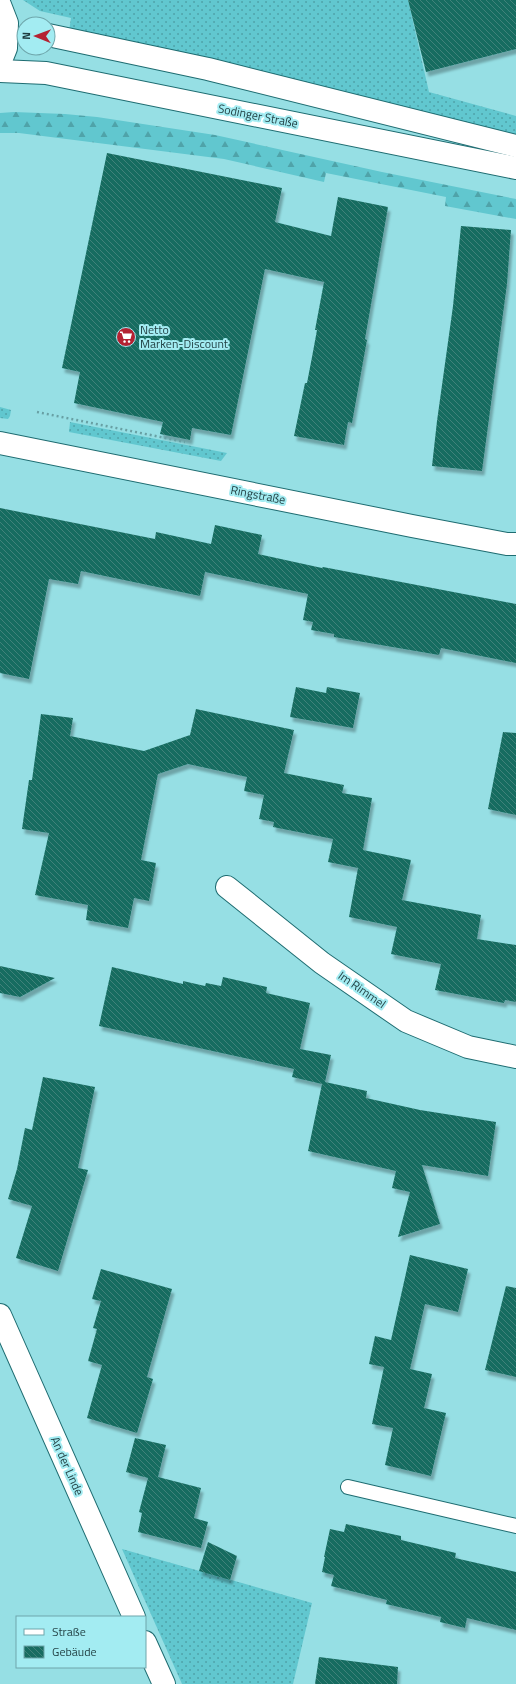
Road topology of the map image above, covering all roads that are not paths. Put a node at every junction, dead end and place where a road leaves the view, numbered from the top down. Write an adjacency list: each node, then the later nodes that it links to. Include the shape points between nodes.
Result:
1 (10, 19): 3 (street, via 6,48)
2 (56, 37): 5 (street, via 208,69)
3 (0, 63)
4 (0, 71): 6 (street, Sodinger Straße, via 46,73)
5 (516, 146)
6 (516, 168)
7 (0, 444): 8 (street, Ringstraße, via 412,526)
8 (516, 544)
9 (227, 887): 10 (street, Im Rimmel, via 322,963 406,1021 468,1047)
10 (516, 1057)
11 (0, 1315): 14 (street, An der Linde)
12 (348, 1487): 13 (lane)
13 (516, 1526)
14 (134, 1616)
15 (146, 1644): 16 (street)
16 (164, 1684)

